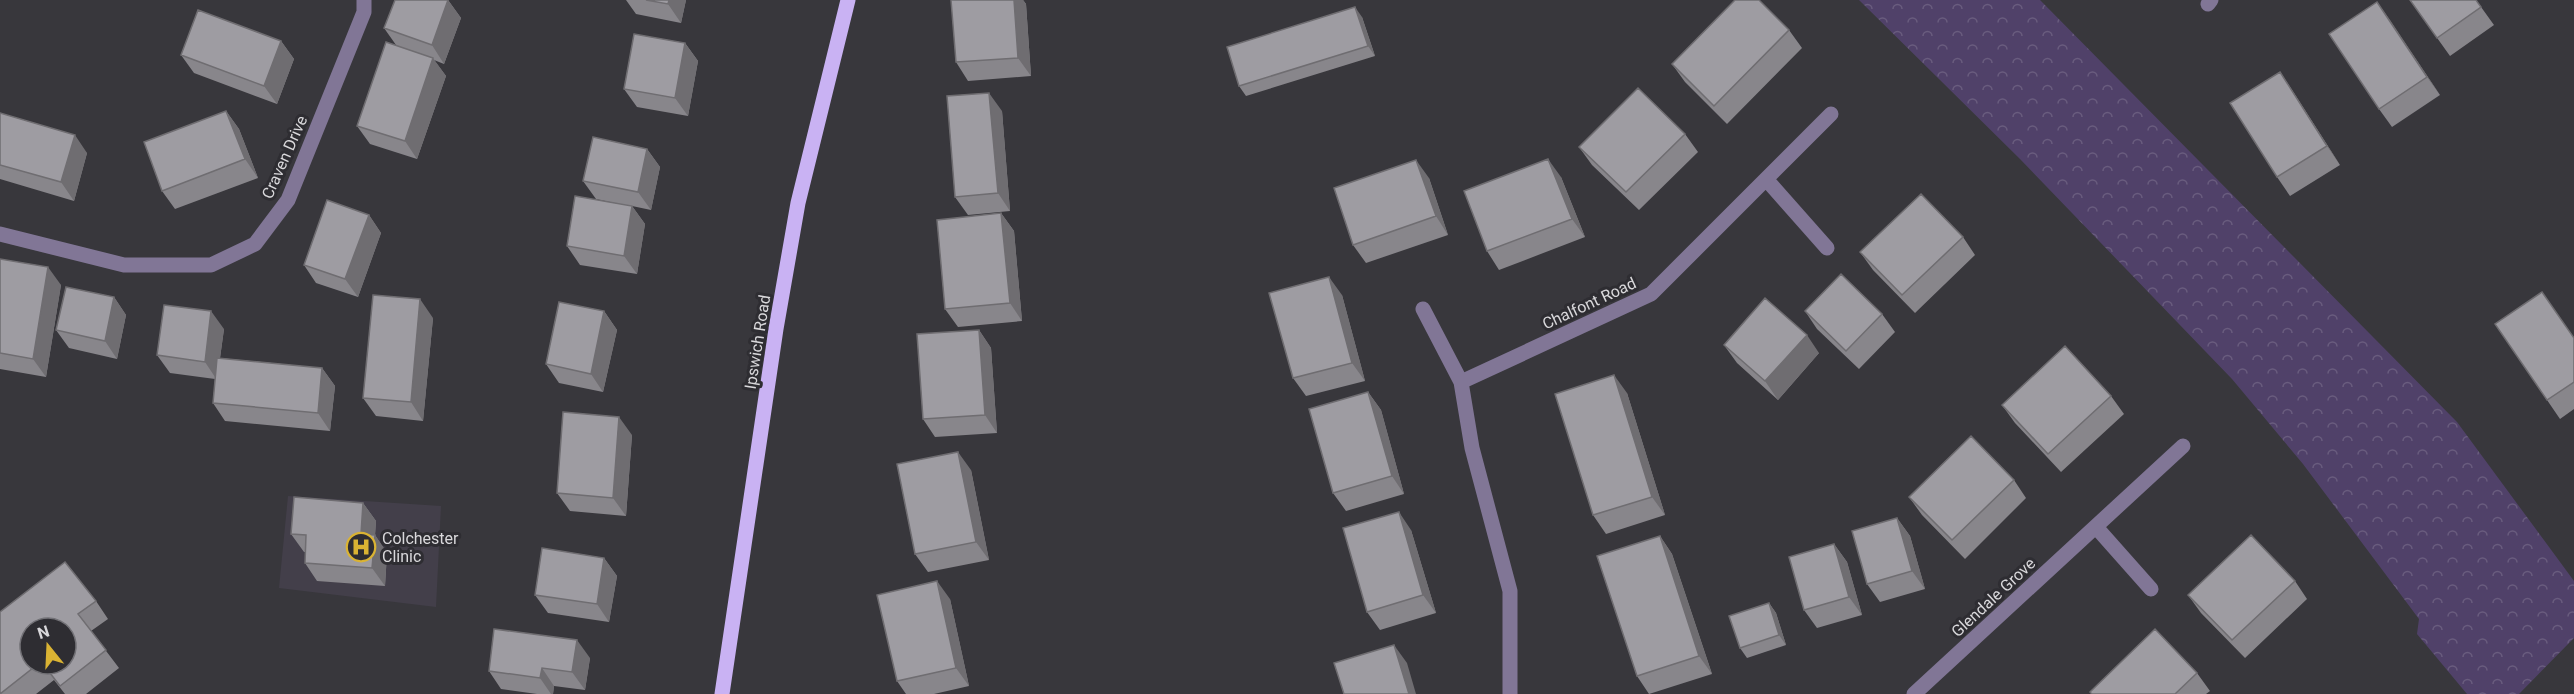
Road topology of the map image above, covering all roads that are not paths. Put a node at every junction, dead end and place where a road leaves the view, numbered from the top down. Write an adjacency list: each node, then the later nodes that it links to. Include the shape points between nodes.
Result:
1 (364, 0): 5 (street, Craven Drive, via 364,12 288,200 255,244 212,265 124,265)
2 (848, 0): 12 (main road, Ipswich Road, via 798,203)
3 (1831, 114): 4 (street, Chalfont Road)
4 (1766, 179): 6 (street); 8 (street, Chalfont Road, via 1651,294)
5 (0, 234)
6 (1827, 248)
7 (1423, 309): 8 (street)
8 (1461, 382): 13 (street, via 1472,448 1509,591)
9 (2183, 446): 10 (street, Glendale Grove)
10 (2096, 526): 11 (street); 14 (street, Glendale Grove)
11 (2151, 589)
12 (722, 694)
13 (1510, 694)
14 (1914, 694)

